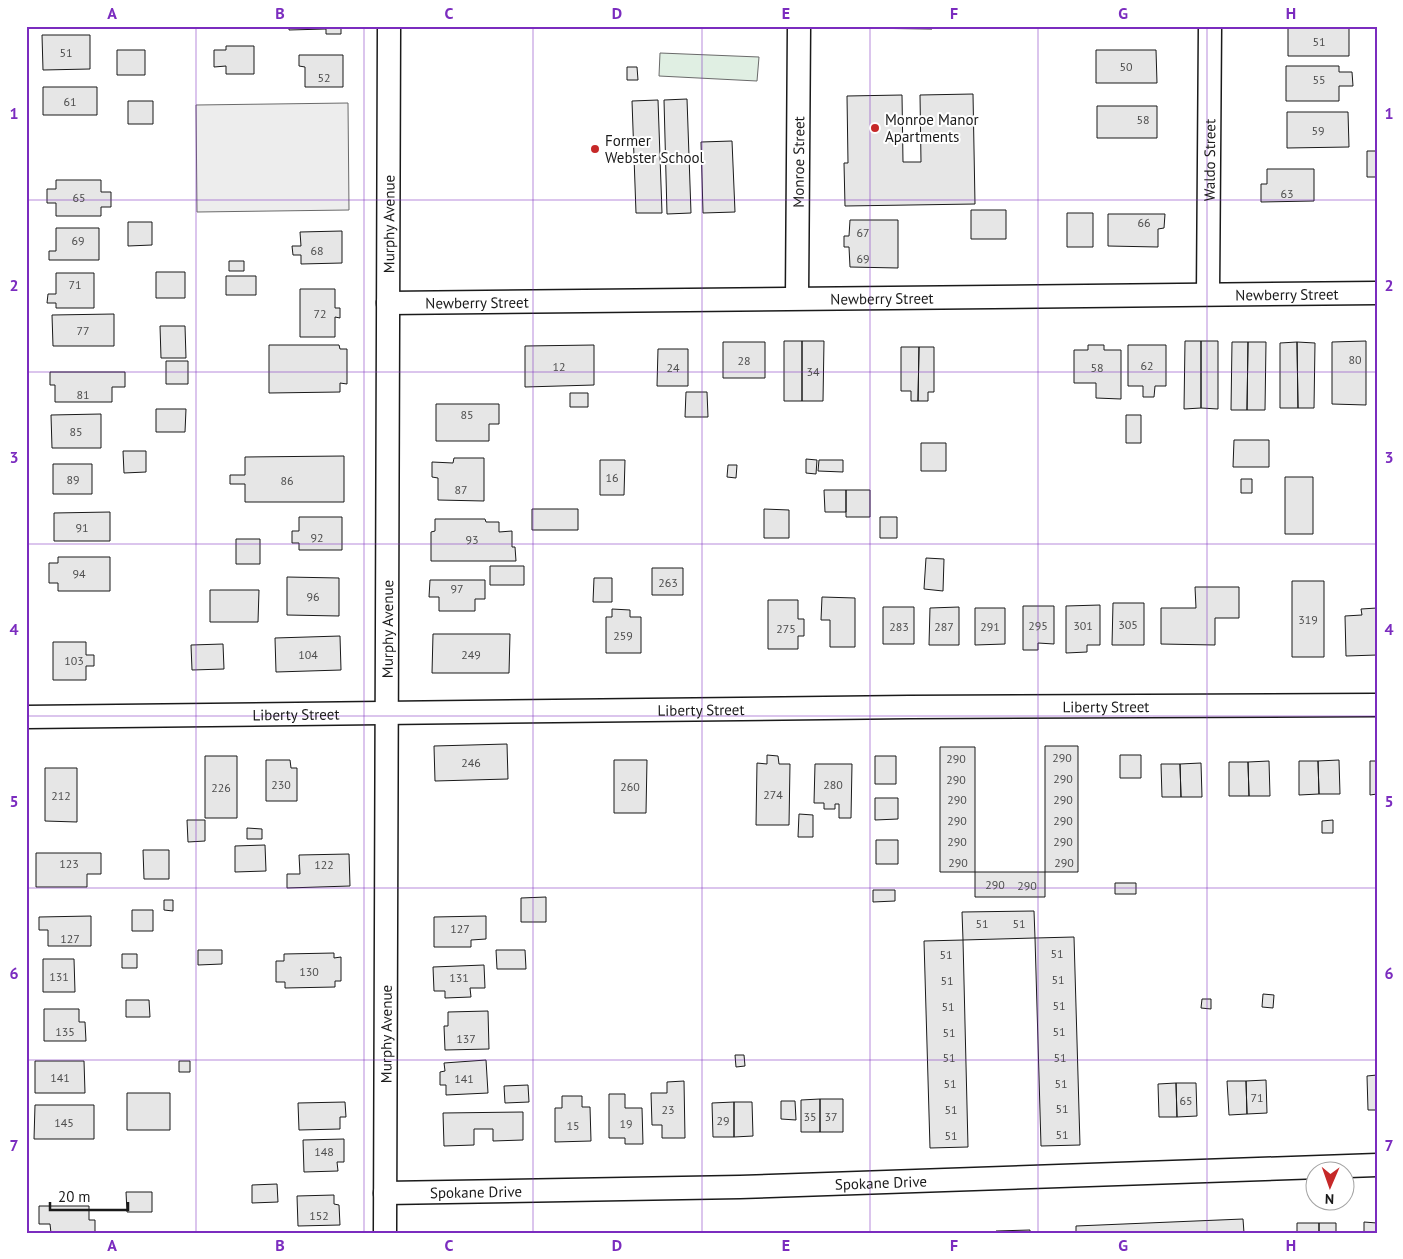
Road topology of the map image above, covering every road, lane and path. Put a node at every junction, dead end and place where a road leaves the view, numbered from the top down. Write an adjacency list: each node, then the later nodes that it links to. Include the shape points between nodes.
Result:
1 (389, 26): 7 (street, Murphy Avenue)
2 (799, 26): 6 (street, Monroe Street)
3 (1210, 26): 5 (street, Waldo Street)
4 (1377, 293): 5 (street, Newberry Street)
5 (1208, 294): 6 (street, Newberry Street)
6 (797, 298): 7 (street, Newberry Street)
7 (388, 303): 9 (street, Murphy Avenue)
8 (1377, 705): 9 (street, Liberty Street)
9 (385, 713): 10 (street, Liberty Street); 12 (street, Murphy Avenue)
10 (26, 717)
11 (1377, 1165): 12 (street, Spokane Drive, via 750,1187)
12 (385, 1193): 13 (street, Murphy Avenue)
13 (384, 1233)

